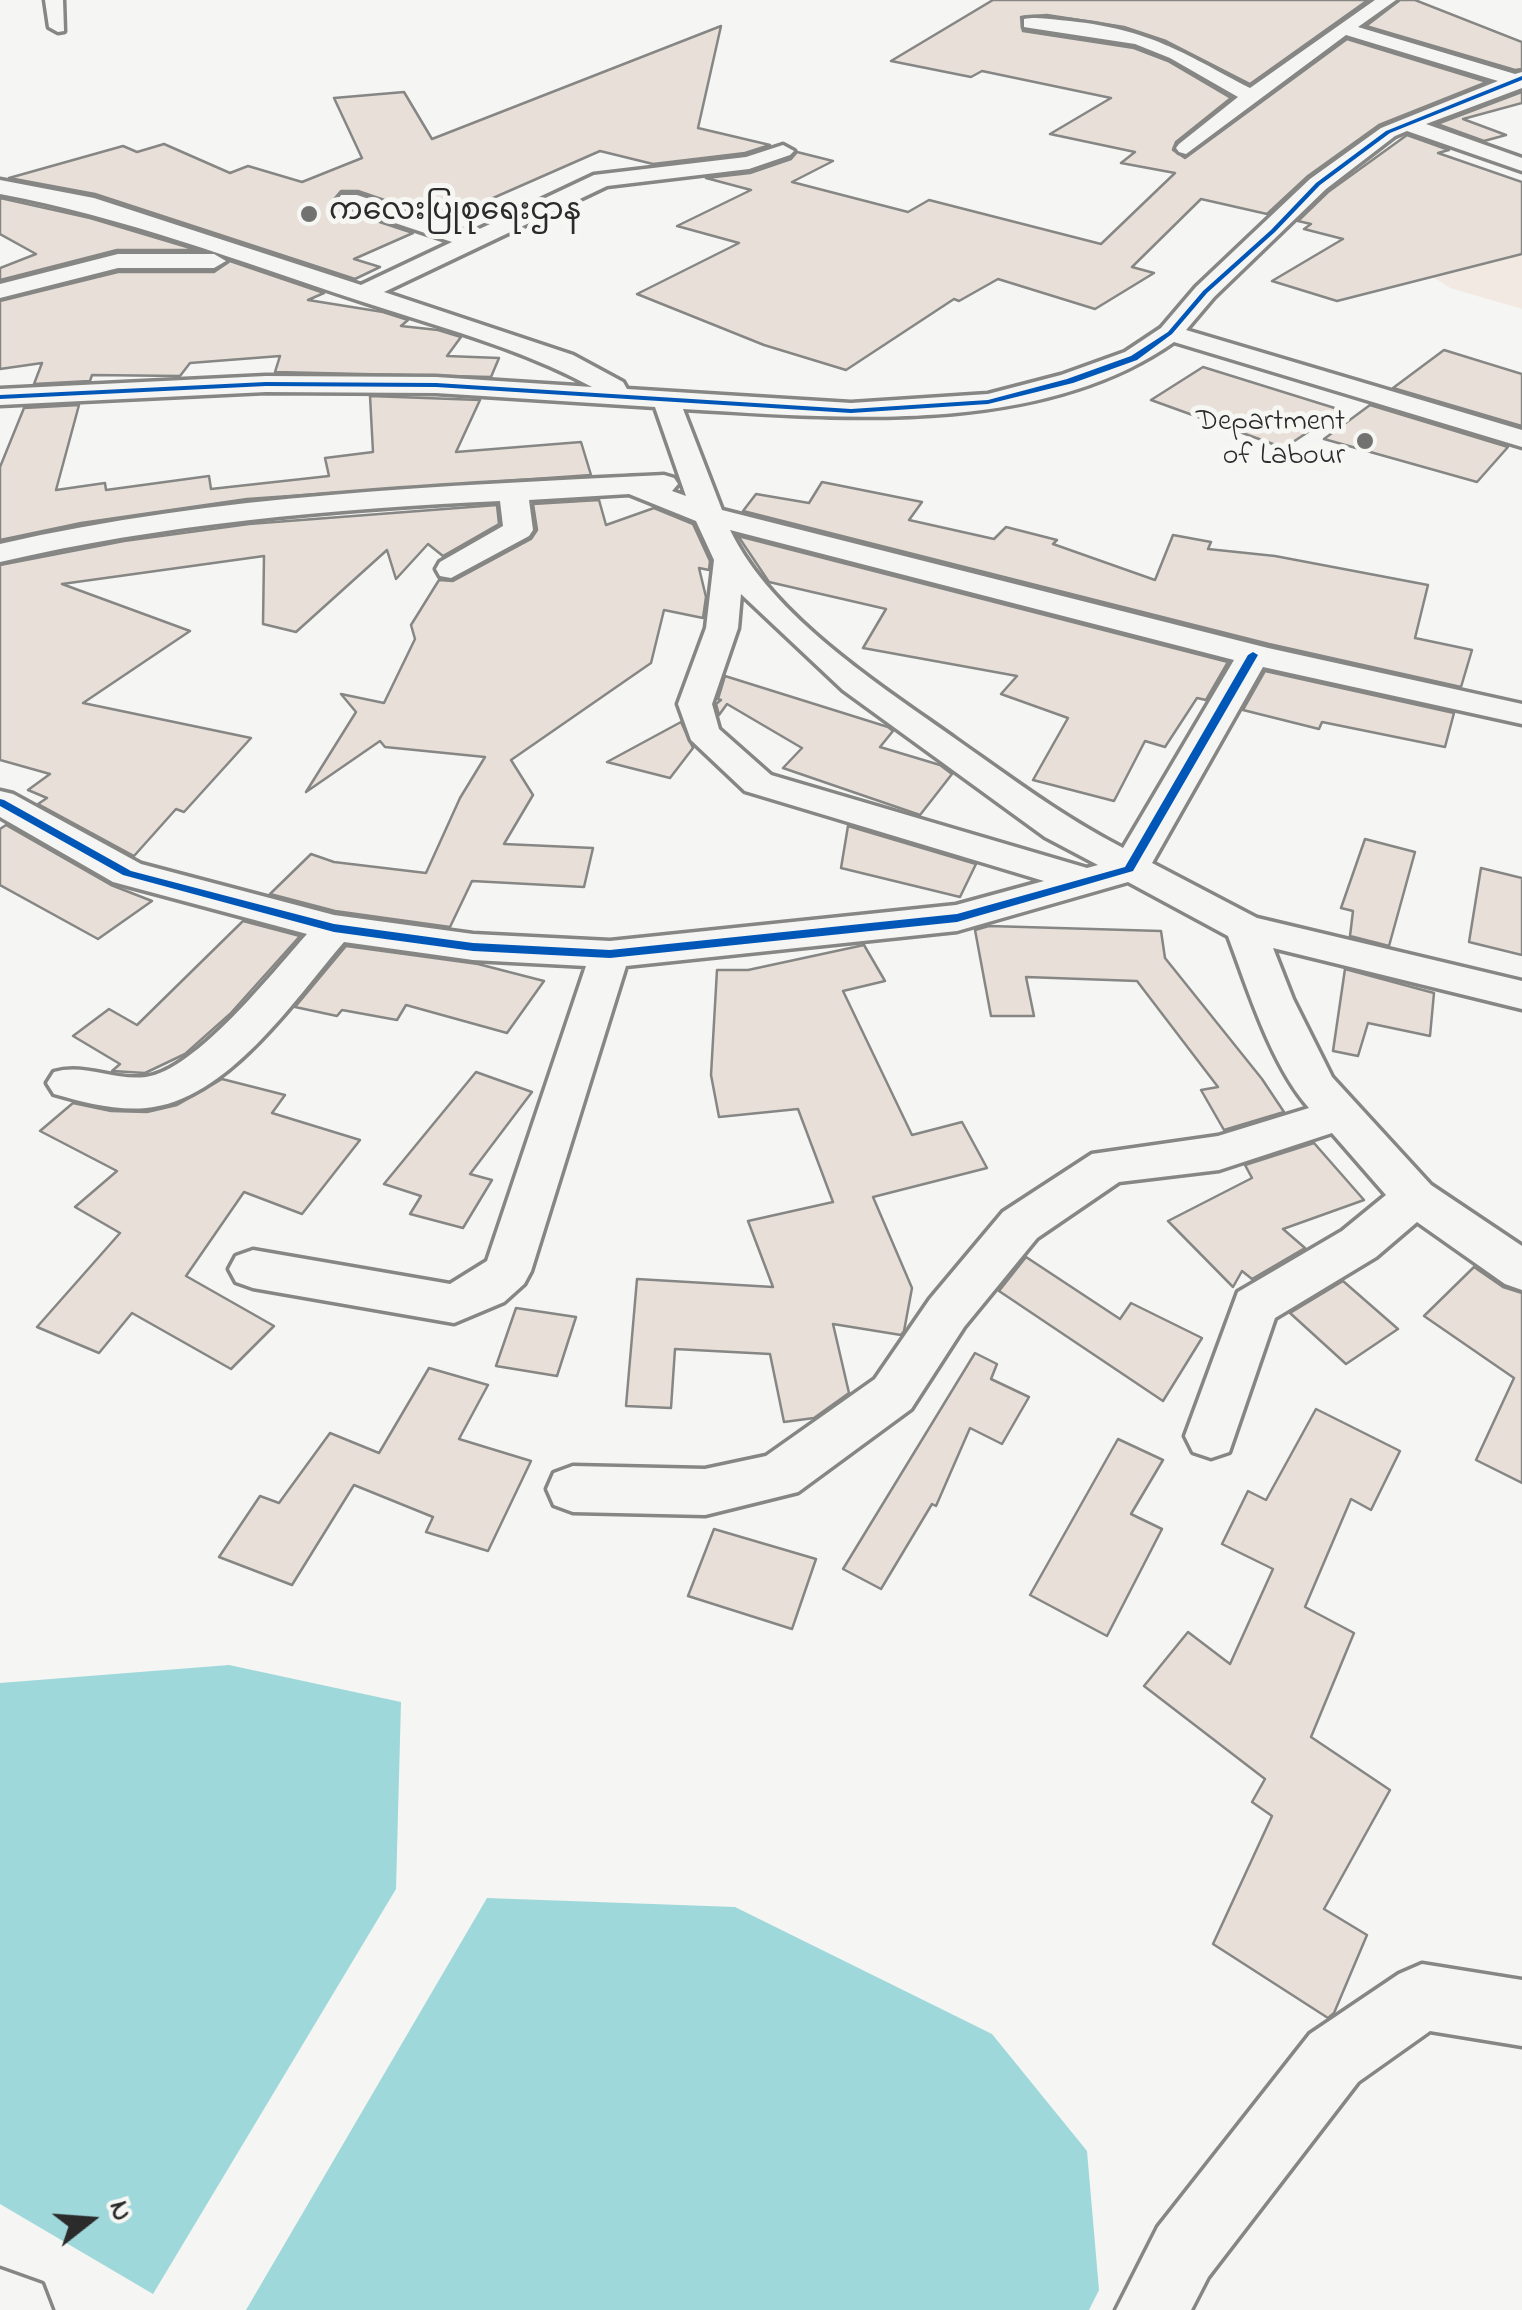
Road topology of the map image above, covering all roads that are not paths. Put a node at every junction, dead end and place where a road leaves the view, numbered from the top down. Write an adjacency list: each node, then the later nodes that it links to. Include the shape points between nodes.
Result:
1 (54, 0): 5 (street)
2 (1387, 0): 6 (street)
3 (1126, 12): 7 (street)
4 (1030, 23): 7 (street)
5 (58, 27)
6 (1344, 28): 8 (street); 9 (street)
7 (1103, 31): 9 (street, via 1178,54)
8 (1520, 80): 10 (street)
9 (1252, 96): 11 (street)
10 (1406, 124): 13 (street); 20 (street, via 1318,184)
11 (1186, 148)
12 (783, 151): 16 (street, via 749,163 602,180)
13 (1522, 165)
14 (0, 187): 17 (street, via 86,203)
15 (349, 200): 16 (street)
16 (472, 241): 19 (street)
17 (272, 264): 18 (street, via 140,258); 19 (street)
18 (0, 292)
19 (361, 294): 22 (street, via 564,361)
20 (1170, 333): 22 (street, via 1134,358 988,402 850,411); 23 (street)
21 (0, 397): 22 (street, via 266,384)
22 (647, 397): 24 (street)
23 (1522, 439)
24 (696, 481): 25 (street); 27 (street)
25 (633, 486): 26 (street); 27 (street)
26 (513, 489): 28 (street, via 91,532); 30 (street, via 518,530)
27 (711, 516): 29 (street); 31 (street)
28 (0, 553)
29 (729, 560): 34 (street, via 766,604 855,684 1058,829); 35 (street, via 722,628 695,704 703,733 730,760 758,783)
30 (452, 569)
31 (1253, 656): 32 (street); 34 (street)
32 (1522, 714)
33 (0, 802): 36 (street, via 127,873)
34 (1129, 869): 35 (street); 37 (street)
35 (1087, 882): 38 (street, via 957,918)
36 (334, 928): 38 (street); 40 (street, via 195,1074 158,1092)
37 (1245, 928): 39 (street); 41 (street, via 1315,1086)
38 (610, 954): 43 (street, via 508,1271 454,1304)
39 (1522, 996)
40 (70, 1083)
41 (1340, 1114): 42 (street); 46 (street, via 1219,1153 1108,1166 1020,1225 947,1313 893,1394 779,1476 705,1492)
42 (1415, 1197): 44 (street); 45 (street, via 1358,1244 1255,1306)
43 (253, 1269)
44 (1522, 1271)
45 (1211, 1436)
46 (574, 1489)
47 (1522, 2013): 48 (street, via 1422,1997 1334,2058 1183,2252)
48 (1152, 2310)

